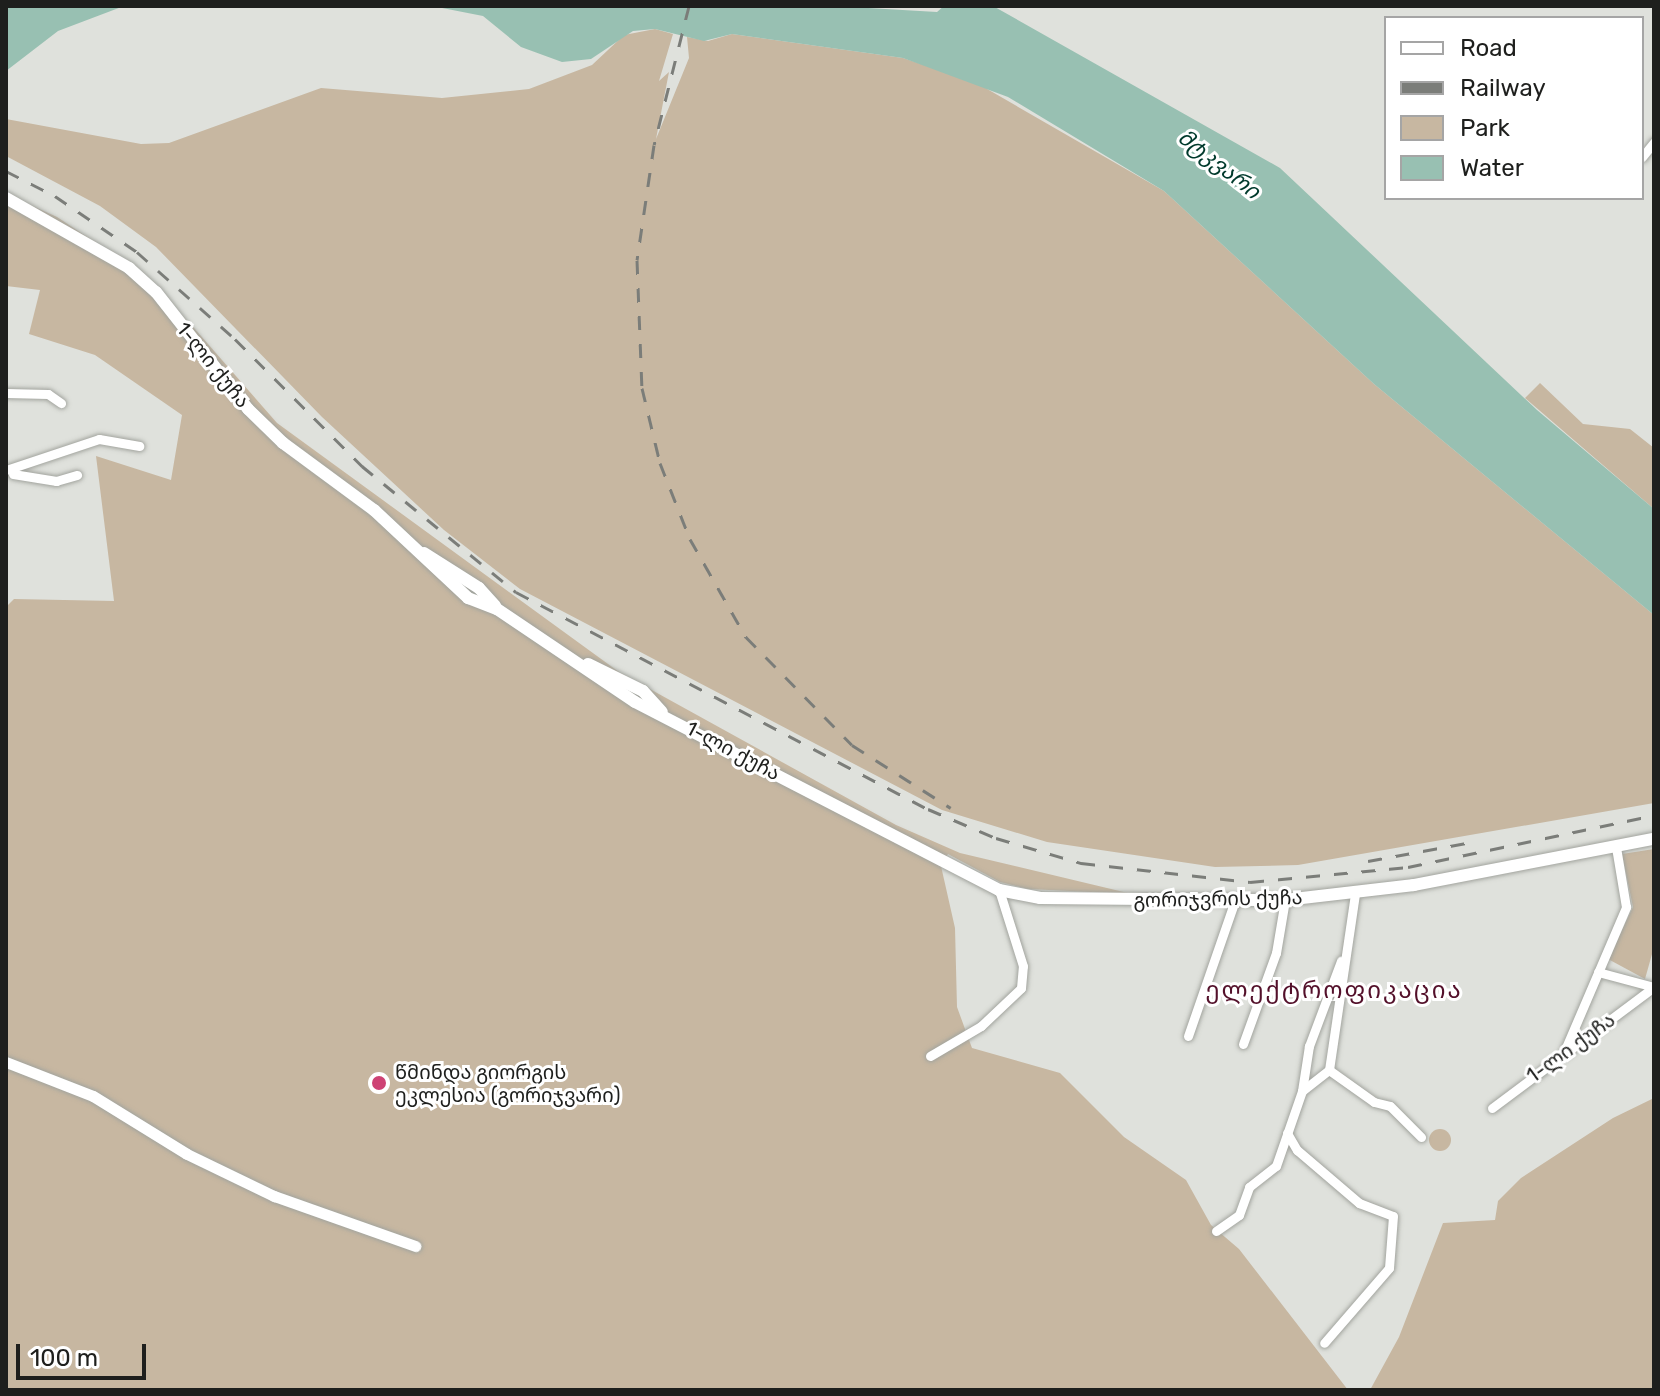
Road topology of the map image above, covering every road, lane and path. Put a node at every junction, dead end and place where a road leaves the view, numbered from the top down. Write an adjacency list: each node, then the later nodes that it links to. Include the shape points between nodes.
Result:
1 (6, 198): 7 (main road, 1-ლი ქუჩა, via 129,268 156,292 248,409 413,545 479,588 497,609 581,662 607,686)
2 (6, 393): 3 (street, via 48,394)
3 (61, 403)
4 (139, 446): 5 (street, via 99,439)
5 (6, 472): 6 (street, via 56,481)
6 (77, 475)
7 (803, 787): 10 (main road, გორიჯვრის ქუჩა)
8 (1654, 839): 9 (main road, გორიჯვრის ქუჩა)
9 (1616, 847): 11 (main road, გორიჯვრის ქუჩა); 15 (street, via 1626,907)
10 (999, 890): 13 (main road, გორიჯვრის ქუჩა, via 1040,898); 20 (street, via 1023,966 1021,988 981,1026)
11 (1355, 894): 12 (main road, გორიჯვრის ქუჩა); 14 (street)
12 (1285, 900): 13 (main road, გორიჯვრის ქუჩა); 18 (street, via 1276,953)
13 (1234, 903): 17 (street)
14 (1341, 961): 22 (street); 23 (street, via 1309,1046)
15 (1598, 972): 16 (street, 1-ლი ქუჩა); 19 (street)
16 (1653, 988): 19 (street, 1-ლი ქუჩა)
17 (1188, 1036)
18 (1243, 1044)
19 (1564, 1052): 24 (street, 1-ლი ქუჩა)
20 (930, 1056)
21 (6, 1062): 28 (street, via 93,1096 187,1154 274,1196)
22 (1329, 1070): 23 (street); 26 (street, via 1374,1102 1390,1106)
23 (1302, 1091): 25 (street)
24 (1492, 1108)
25 (1287, 1133): 27 (street, via 1276,1166 1249,1187 1239,1215); 29 (street, via 1297,1150 1359,1203 1393,1216 1389,1268)
26 (1421, 1137)
27 (1216, 1231)
28 (415, 1246)
29 (1324, 1343)

